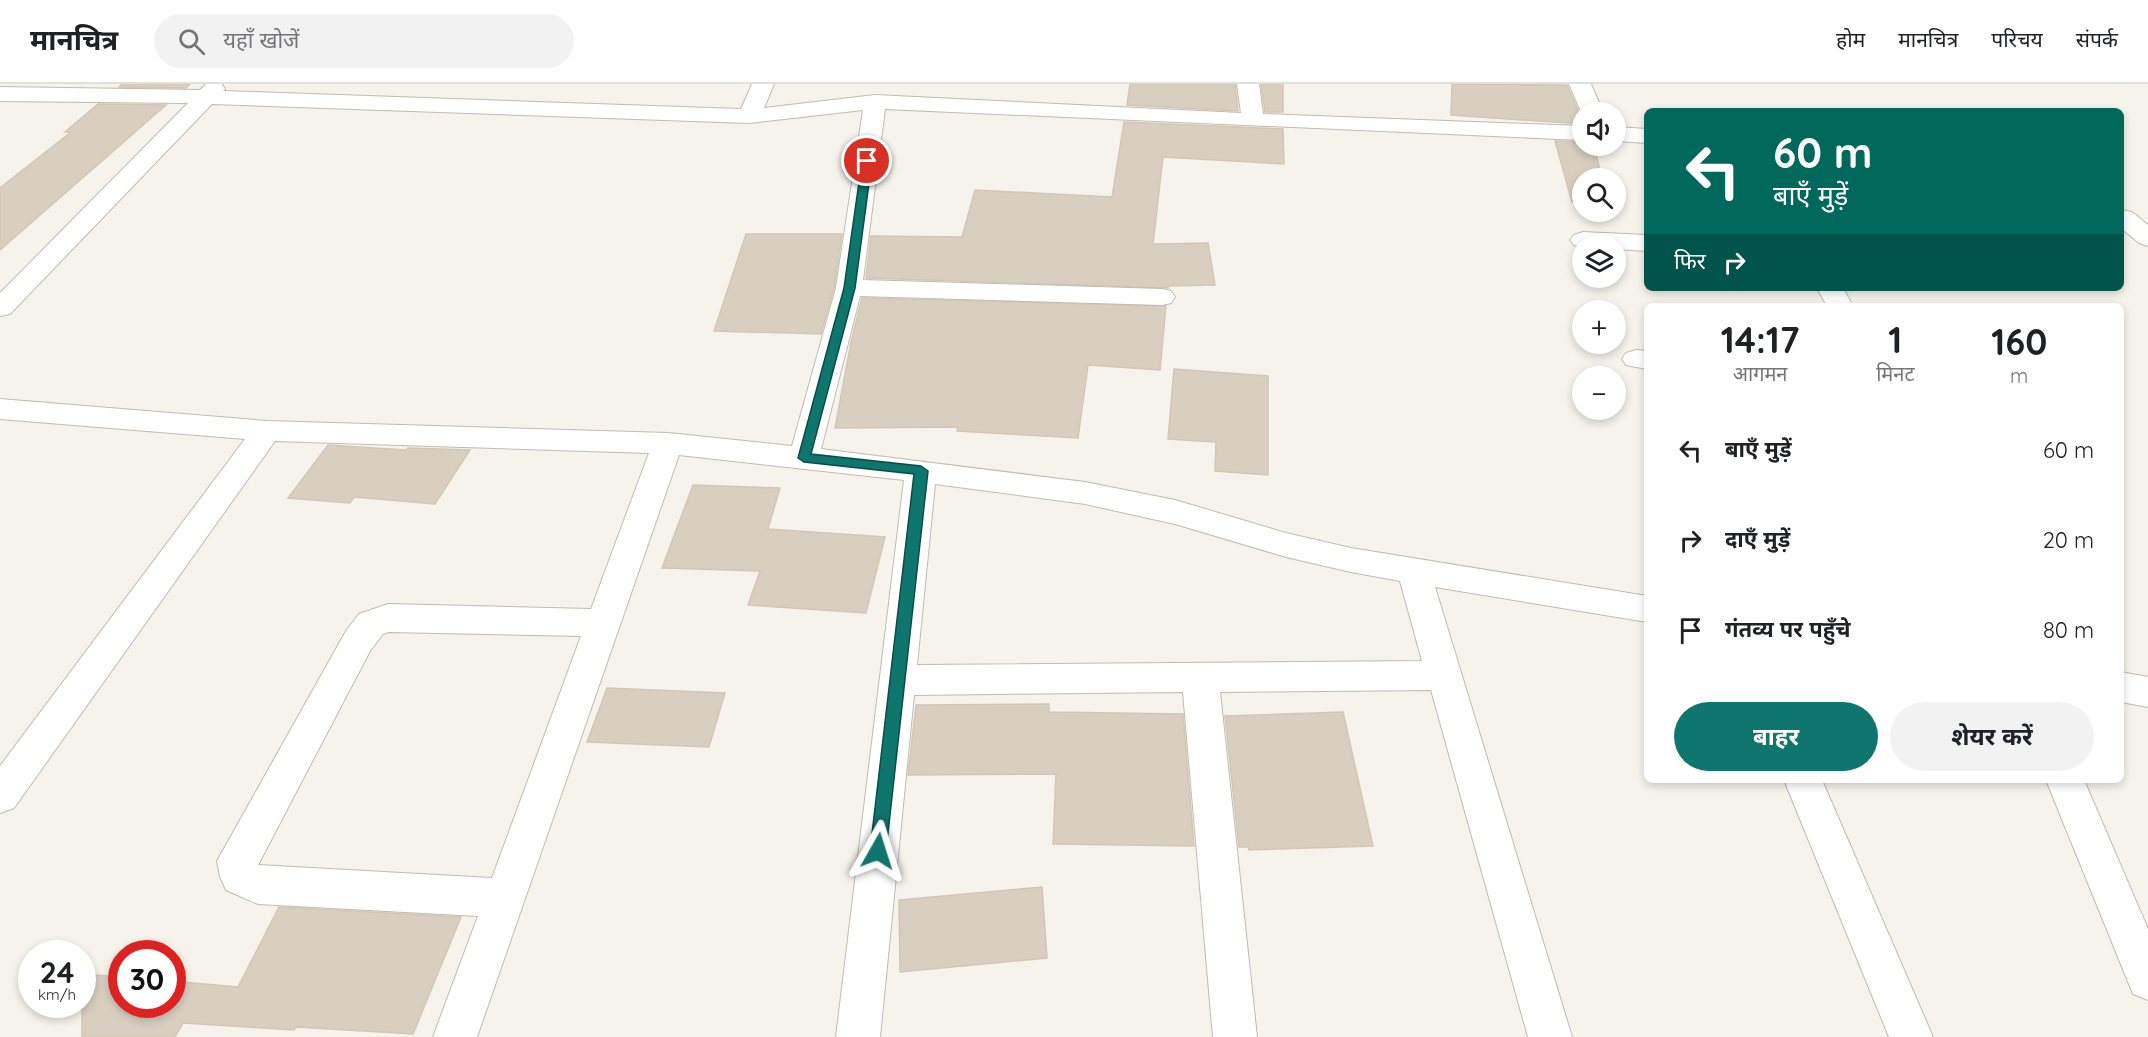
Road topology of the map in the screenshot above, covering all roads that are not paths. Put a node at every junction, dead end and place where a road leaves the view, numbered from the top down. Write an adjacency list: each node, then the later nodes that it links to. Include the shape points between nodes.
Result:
1 (423, 84): 10 (street)
2 (763, 84): 11 (street)
3 (1248, 84): 12 (street)
4 (1580, 84): 8 (street)
5 (39, 89): 6 (street); 9 (street)
6 (213, 91): 10 (street); 22 (street)
7 (875, 102): 11 (street); 12 (street); 20 (street)
8 (1588, 102)
9 (4, 104)
10 (407, 104): 11 (street)
11 (749, 116)
12 (1254, 120): 13 (street)
13 (1572, 133)
14 (1626, 135): 15 (street)
15 (1644, 136)
16 (2124, 229): 17 (street)
17 (2147, 238)
18 (1626, 242): 19 (street)
19 (1644, 243)
20 (849, 288): 21 (street); 26 (street)
21 (1162, 297)
22 (0, 308)
23 (0, 409): 24 (street)
24 (267, 430): 25 (street); 38 (street)
25 (668, 443): 26 (street); 30 (street)
26 (804, 458): 27 (street)
27 (921, 471): 28 (street, via 1096,496 1175,512 1286,545); 33 (street)
28 (1414, 571): 29 (street); 31 (street)
29 (1644, 609)
30 (603, 623): 39 (street); 39 (street, via 388,618 371,624 237,861 240,877 258,885)
31 (1445, 675): 32 (street); 44 (street)
32 (1200, 677): 33 (street); 43 (street)
33 (897, 680): 42 (street)
34 (2124, 688): 35 (street)
35 (2148, 692)
36 (1804, 783): 45 (street)
37 (2066, 783): 40 (street)
38 (0, 796)
39 (506, 898): 41 (street)
40 (2148, 979)
41 (455, 1037)
42 (858, 1037)
43 (1235, 1037)
44 (1550, 1037)
45 (1911, 1037)

